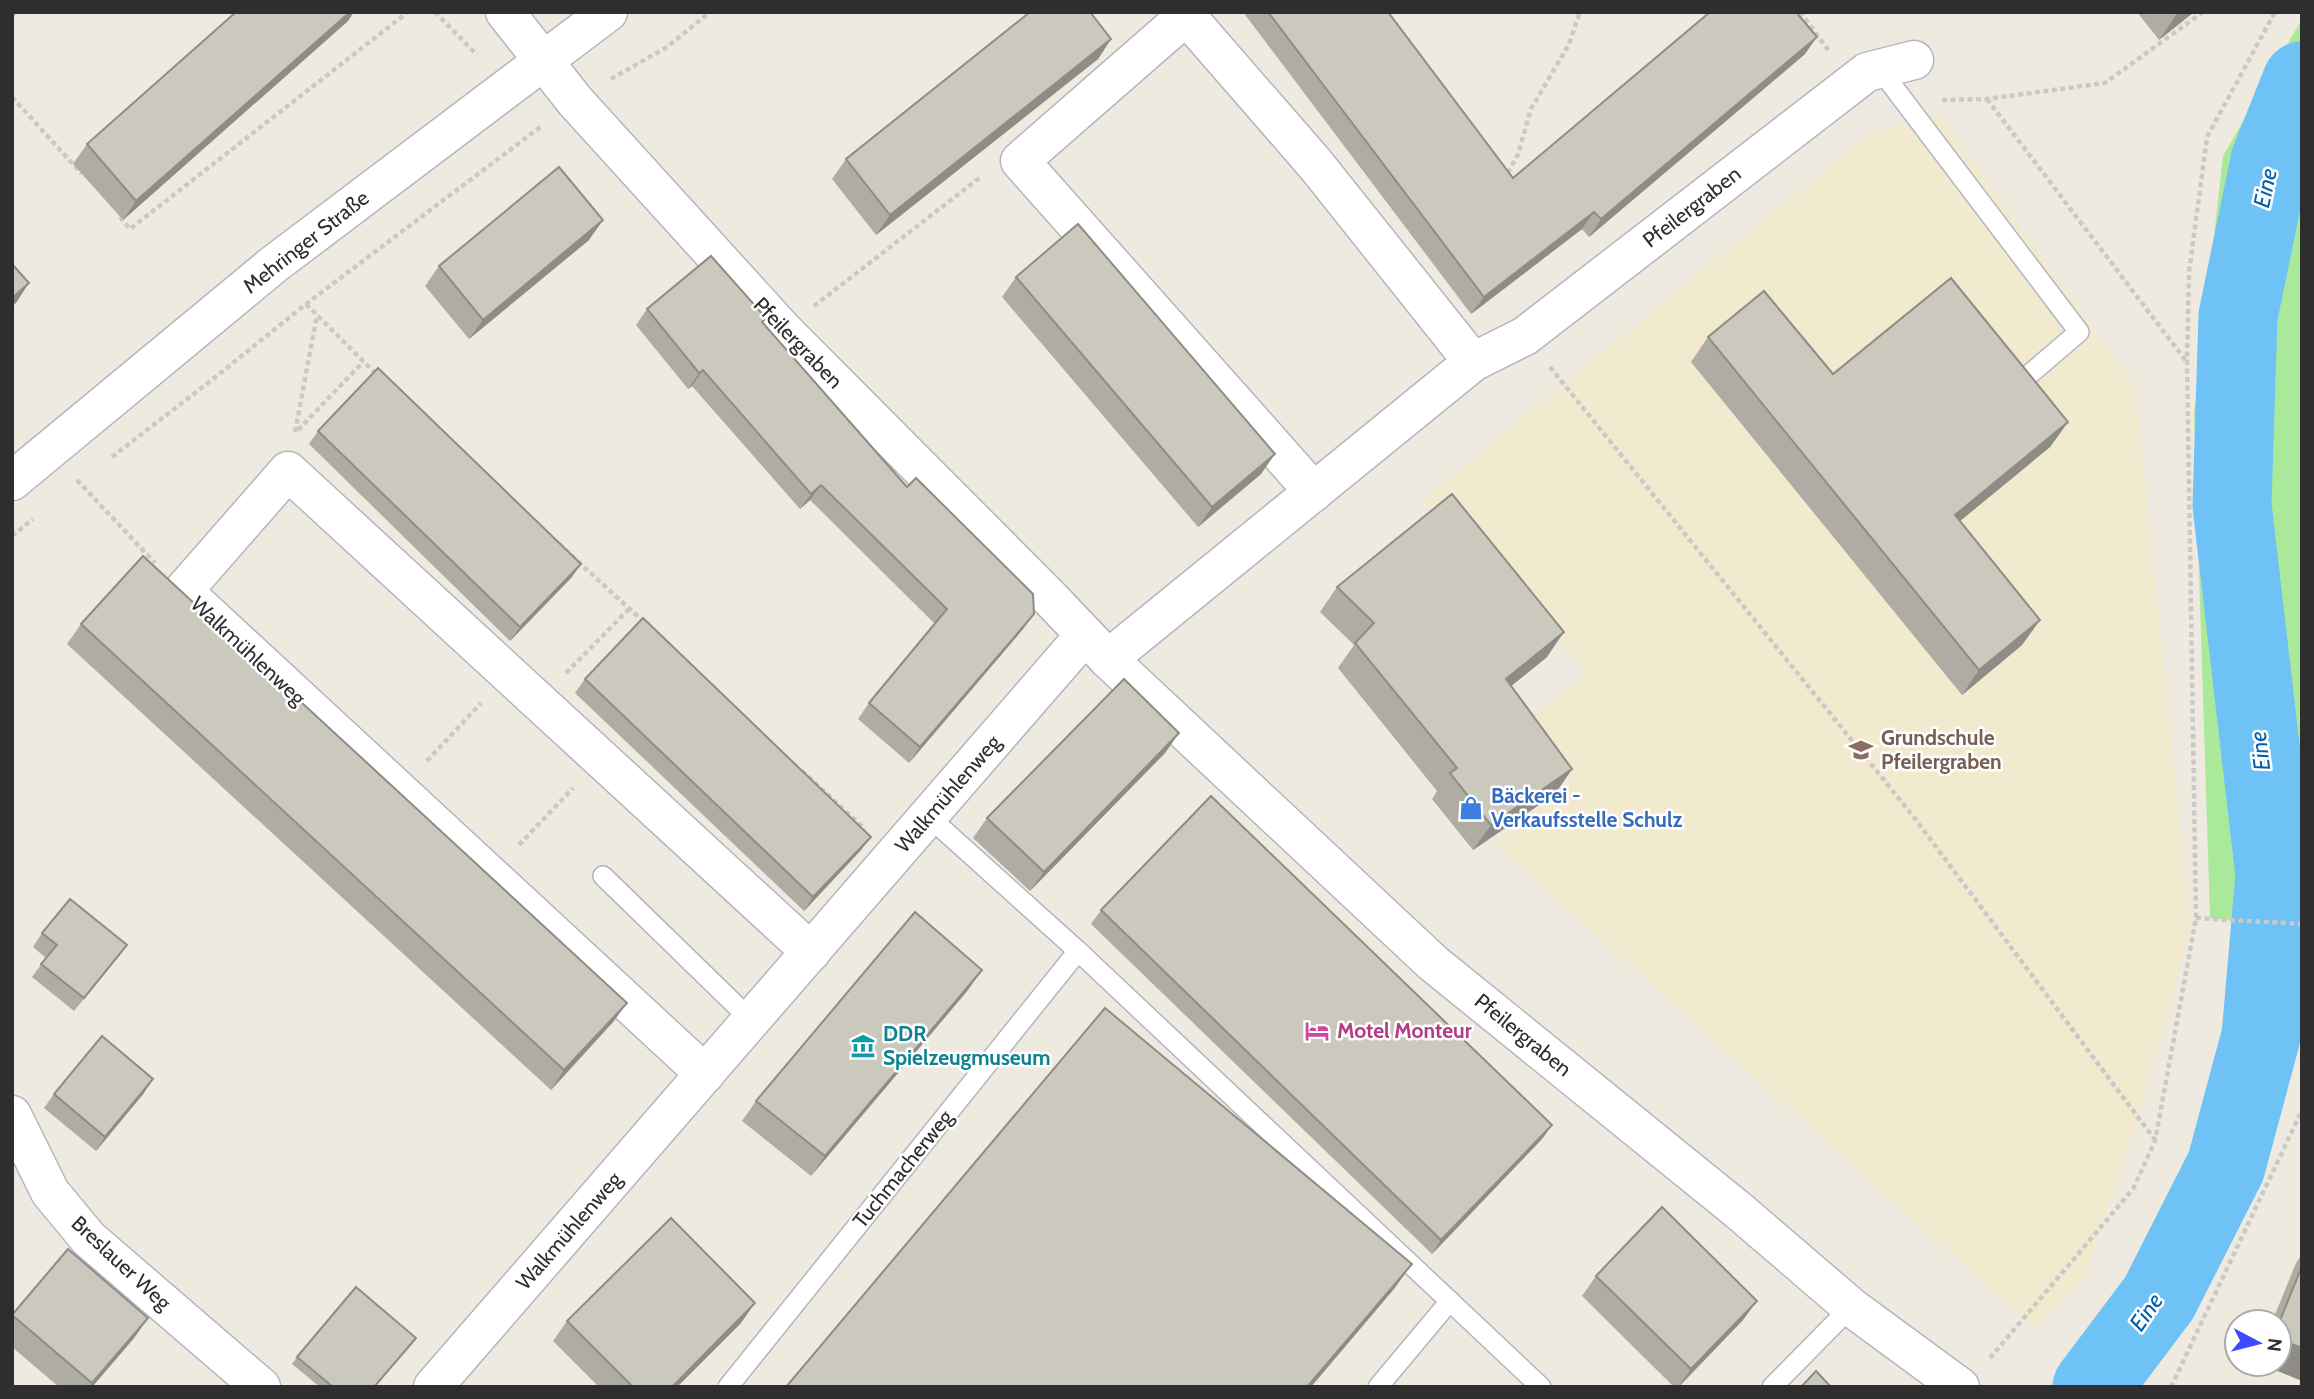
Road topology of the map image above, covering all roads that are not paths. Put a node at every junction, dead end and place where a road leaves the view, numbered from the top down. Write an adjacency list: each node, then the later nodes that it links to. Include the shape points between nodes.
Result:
1 (505, 12): 4 (street, Pfeilergraben)
2 (608, 12): 4 (street, Mehringer Straße)
3 (1184, 14): 6 (street, via 1315,165); 9 (street, via 1020,161)
4 (544, 61): 8 (street, Mehringer Straße, via 273,265); 10 (street, Pfeilergraben, via 783,330)
5 (1897, 64): 6 (street, Pfeilergraben, via 1867,72 1525,336); 7 (lane, via 2079,332)
6 (1474, 362): 9 (street, Pfeilergraben)
7 (2030, 374)
8 (12, 481)
9 (1314, 492): 10 (street, Pfeilergraben)
10 (1096, 647): 11 (street, Walkmühlenweg); 19 (street, Pfeilergraben, via 1433,962)
11 (928, 816): 13 (lane); 14 (street, Walkmühlenweg)
12 (603, 876): 15 (lane)
13 (1078, 951): 18 (lane); 23 (lane, Tuchmacherweg)
14 (811, 952): 15 (street, Walkmühlenweg); 16 (street, Walkmühlenweg, via 288,471 183,591)
15 (751, 1020): 16 (street, Walkmühlenweg)
16 (705, 1074): 22 (street, Walkmühlenweg)
17 (12, 1115): 21 (street, Breslauer Weg, via 50,1192 89,1239)
18 (1450, 1301): 24 (lane); 25 (lane)
19 (1851, 1307): 20 (street, Pfeilergraben); 26 (lane)
20 (1972, 1378)
21 (261, 1387)
22 (433, 1387)
23 (728, 1387)
24 (1378, 1387)
25 (1541, 1387)
26 (1772, 1387)

